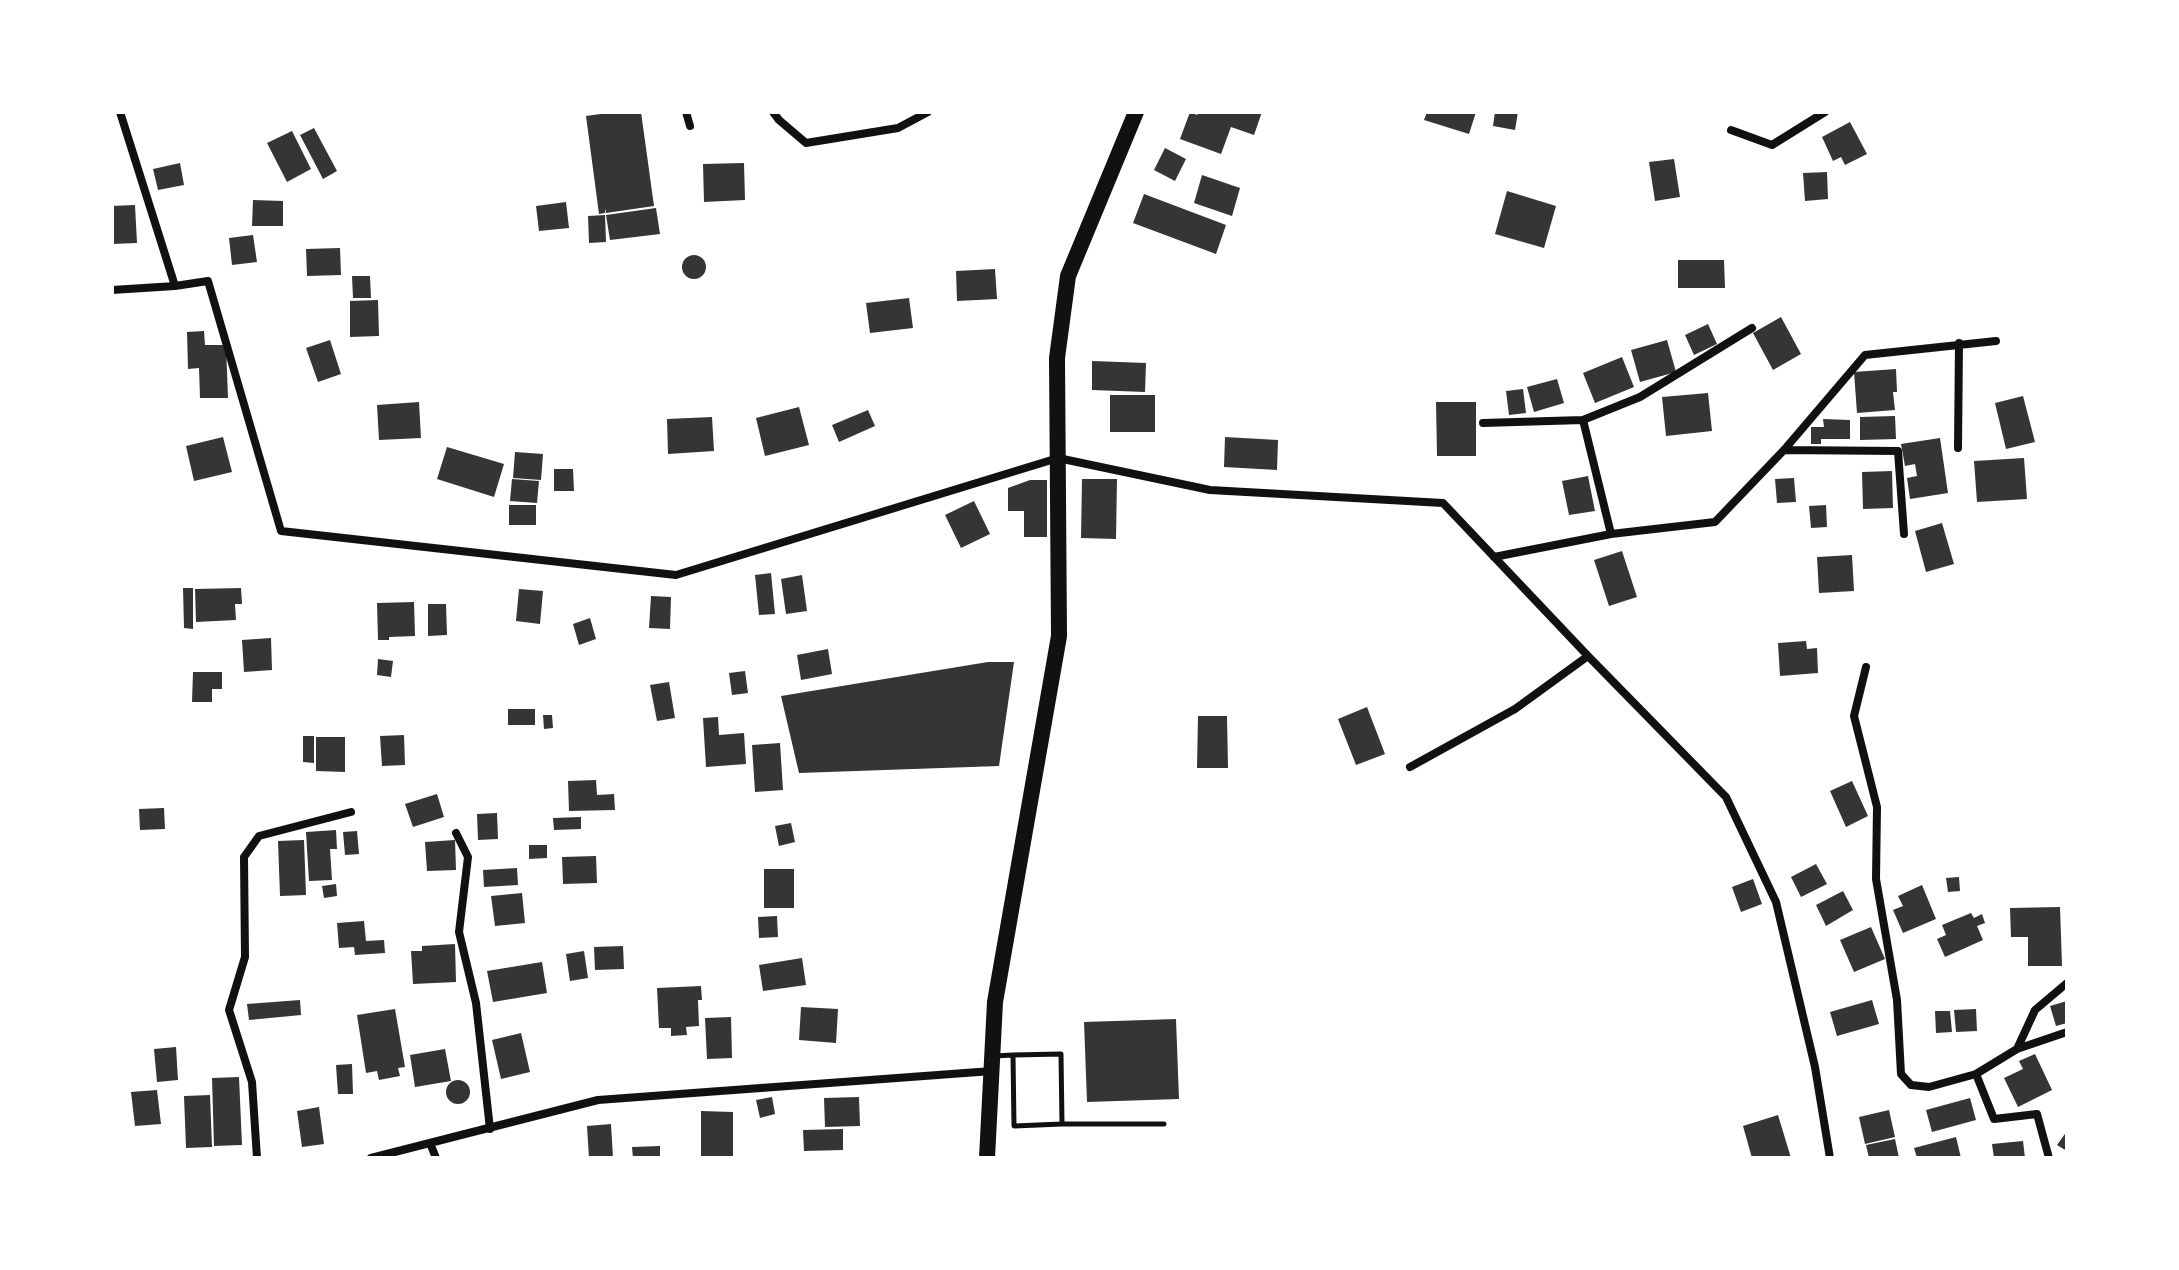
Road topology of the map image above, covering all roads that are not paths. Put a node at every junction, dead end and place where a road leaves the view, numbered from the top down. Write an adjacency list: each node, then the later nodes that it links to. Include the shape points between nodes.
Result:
1 (120, 112): 9 (street)
2 (686, 112): 7 (street)
3 (773, 112): 4 (street, via 806,143 898,128)
4 (928, 112)
5 (1136, 112): 18 (highway, via 1068,276 1057,358)
6 (1825, 112): 8 (street, via 1772,145)
7 (690, 126)
8 (1731, 130)
9 (175, 286): 10 (street); 18 (street, via 208,281 281,531 676,575)
10 (112, 290)
11 (1752, 328): 14 (street, via 1640,397)
12 (1996, 341): 13 (street)
13 (1959, 343): 16 (street); 17 (street, via 1865,355)
14 (1583, 420): 15 (street); 19 (street)
15 (1483, 423)
16 (1958, 448)
17 (1784, 450): 19 (street, via 1715,522); 20 (street, via 1898,451)
18 (1058, 458): 21 (street, via 1210,490 1443,503); 31 (highway, via 1059,636 995,1002)
19 (1611, 534): 21 (street)
20 (1904, 534)
21 (1494, 557): 22 (street)
22 (1588, 656): 24 (street, via 1515,709); 41 (street, via 1733,810 1776,902 1815,1067)
23 (1866, 667): 32 (street, via 1854,716 1877,807 1876,879 1897,1000 1901,1074 1911,1085 1929,1087)
24 (1410, 767)
25 (351, 812): 37 (street, via 259,836 244,857 245,957 229,1010 252,1082)
26 (456, 833): 35 (street, via 468,857 459,932 476,1003)
27 (2067, 983): 29 (street, via 2035,1010)
28 (2067, 1032): 29 (street)
29 (2017, 1049): 32 (street)
30 (1013, 1055): 31 (lane); 33 (lane, via 1061,1054); 33 (lane, via 1014,1126)
31 (992, 1064): 35 (street, via 598,1100); 40 (highway)
32 (1976, 1074): 42 (street, via 1994,1119 2037,1114)
33 (1062, 1124): 34 (lane)
34 (1164, 1124)
35 (490, 1129): 36 (street)
36 (430, 1143): 38 (street); 39 (street)
37 (257, 1158)
38 (371, 1158)
39 (436, 1158)
40 (987, 1158)
41 (1830, 1158)
42 (2049, 1158)

